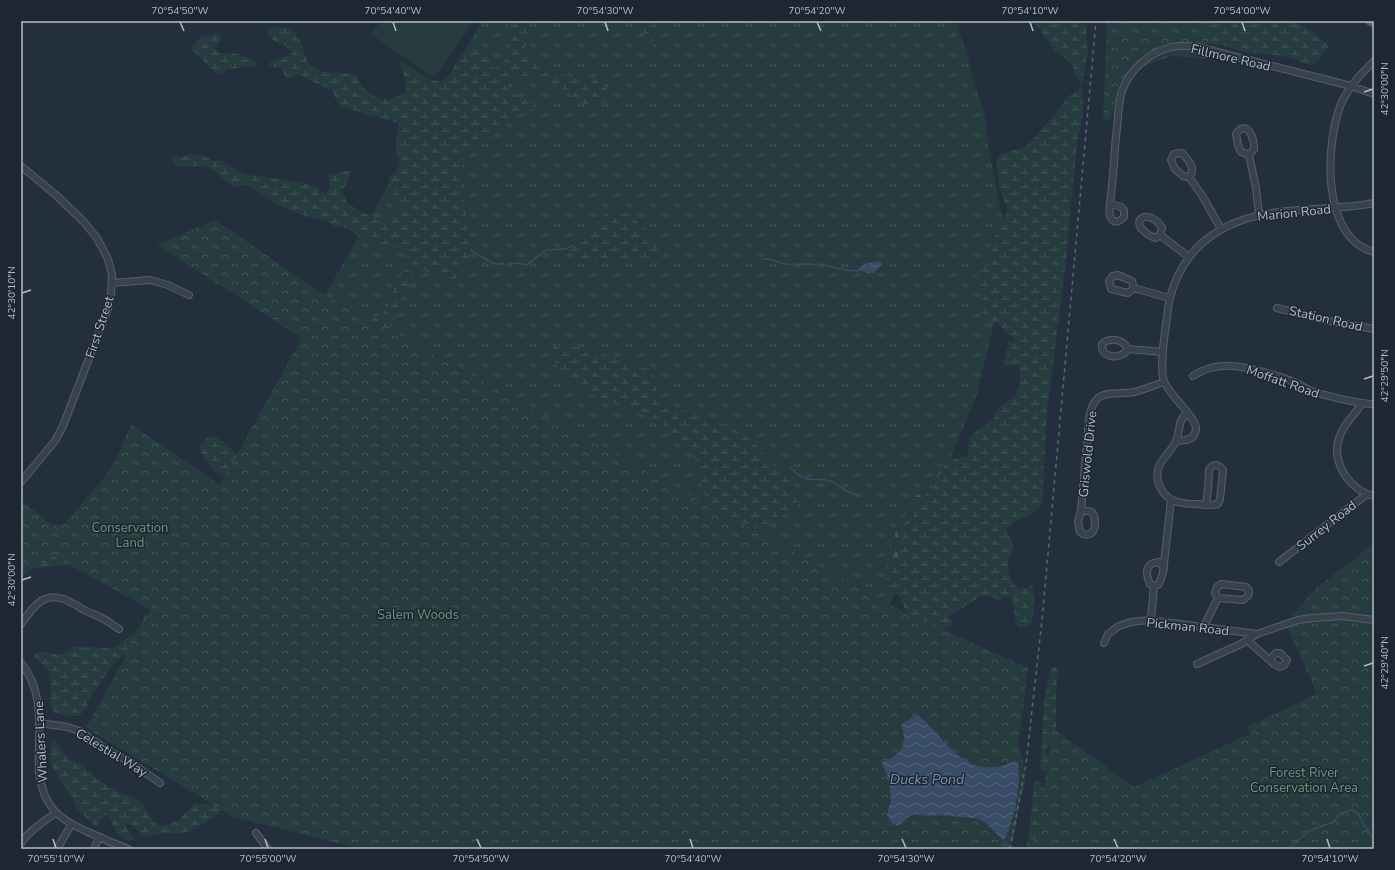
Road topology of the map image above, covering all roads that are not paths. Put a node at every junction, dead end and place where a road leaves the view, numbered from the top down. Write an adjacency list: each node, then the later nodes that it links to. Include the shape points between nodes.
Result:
1 (1370, 21): 2 (main road)
2 (1374, 23)
3 (1374, 61): 4 (street)
4 (1351, 86): 5 (street, Fillmore Road); 10 (street, Fillmore Road, via 1198,47 1171,47 1155,53 1135,69 1122,92); 11 (street, via 1334,124 1331,176)
5 (1374, 94)
6 (1249, 155): 12 (street, via 1256,182)
7 (21, 166): 17 (street, First Street, via 57,196 97,238 108,259)
8 (1189, 177): 13 (street)
9 (1374, 203): 11 (street, Marion Road)
10 (1110, 204)
11 (1335, 208): 12 (street, Marion Road); 15 (street, via 1342,226 1352,240 1365,250)
12 (1259, 215): 13 (street, Marion Road)
13 (1221, 229): 16 (street, Marion Road)
14 (1160, 235): 16 (street)
15 (1374, 252)
16 (1189, 257): 20 (street, Marion Road)
17 (112, 283): 19 (street, via 150,280); 31 (street, First Street, via 108,309 63,426 55,441)
18 (1134, 288): 20 (street)
19 (189, 295)
20 (1169, 298): 24 (street, Marion Road)
21 (1277, 308): 22 (street, Station Road)
22 (1374, 329)
23 (1128, 349): 24 (street)
24 (1163, 352): 26 (street, Marion Road)
25 (1193, 376): 27 (street, Moffatt Road, via 1216,367 1239,366 1291,380 1309,390)
26 (1164, 382): 29 (street); 36 (street, Griswold Drive, via 1135,392 1108,393 1095,400 1089,419)
27 (1362, 404): 28 (street, Moffatt Road); 32 (street, via 1341,433 1337,449 1340,465 1349,481)
28 (1374, 404)
29 (1187, 413): 30 (street, via 1182,418); 30 (street, via 1194,422 1196,432 1187,440)
30 (1176, 441): 34 (street, via 1161,464 1158,475 1160,487)
31 (21, 482)
32 (1367, 494): 33 (street, Surrey Road); 37 (street, Surrey Road)
33 (1374, 496)
34 (1171, 500): 35 (street); 38 (street)
35 (1206, 505): 35 (street, via 1218,504 1220,499 1223,470 1216,465 1209,470)
36 (1081, 510)
37 (1279, 562)
38 (1164, 568): 39 (street, via 1158,584); 39 (street, via 1160,562 1150,565 1147,569 1148,580)
39 (1154, 586): 41 (street)
40 (1218, 598): 40 (street, via 1243,600 1249,591 1246,587 1221,584 1215,593); 44 (street)
41 (1151, 620): 44 (street, Pickman Road); 48 (street, Pickman Road, via 1122,625 1108,634)
42 (1374, 620): 46 (street, Pickman Road, via 1342,616 1313,618 1298,620)
43 (21, 624): 45 (street, via 39,603 52,598 73,603)
44 (1204, 626): 46 (street, Pickman Road)
45 (119, 629)
46 (1257, 634): 47 (street, Pickman Road)
47 (1247, 640): 49 (street); 51 (street, Pickman Road)
48 (1104, 643)
49 (1270, 659)
50 (21, 663): 52 (street, Whalers Lane, via 29,673 36,691)
51 (1197, 664)
52 (39, 723): 53 (street, Celestial Way, via 68,727 82,732); 54 (street, Whalers Lane, via 40,783)
53 (160, 783)
54 (56, 813): 55 (street, Whalers Lane); 58 (street, via 34,829)
55 (72, 826): 57 (street, Whalers Lane); 59 (street)
56 (256, 833): 62 (street)
57 (99, 837): 60 (street); 61 (street, Whalers Lane)
58 (21, 843)
59 (57, 849)
60 (94, 849)
61 (128, 849)
62 (268, 849)

